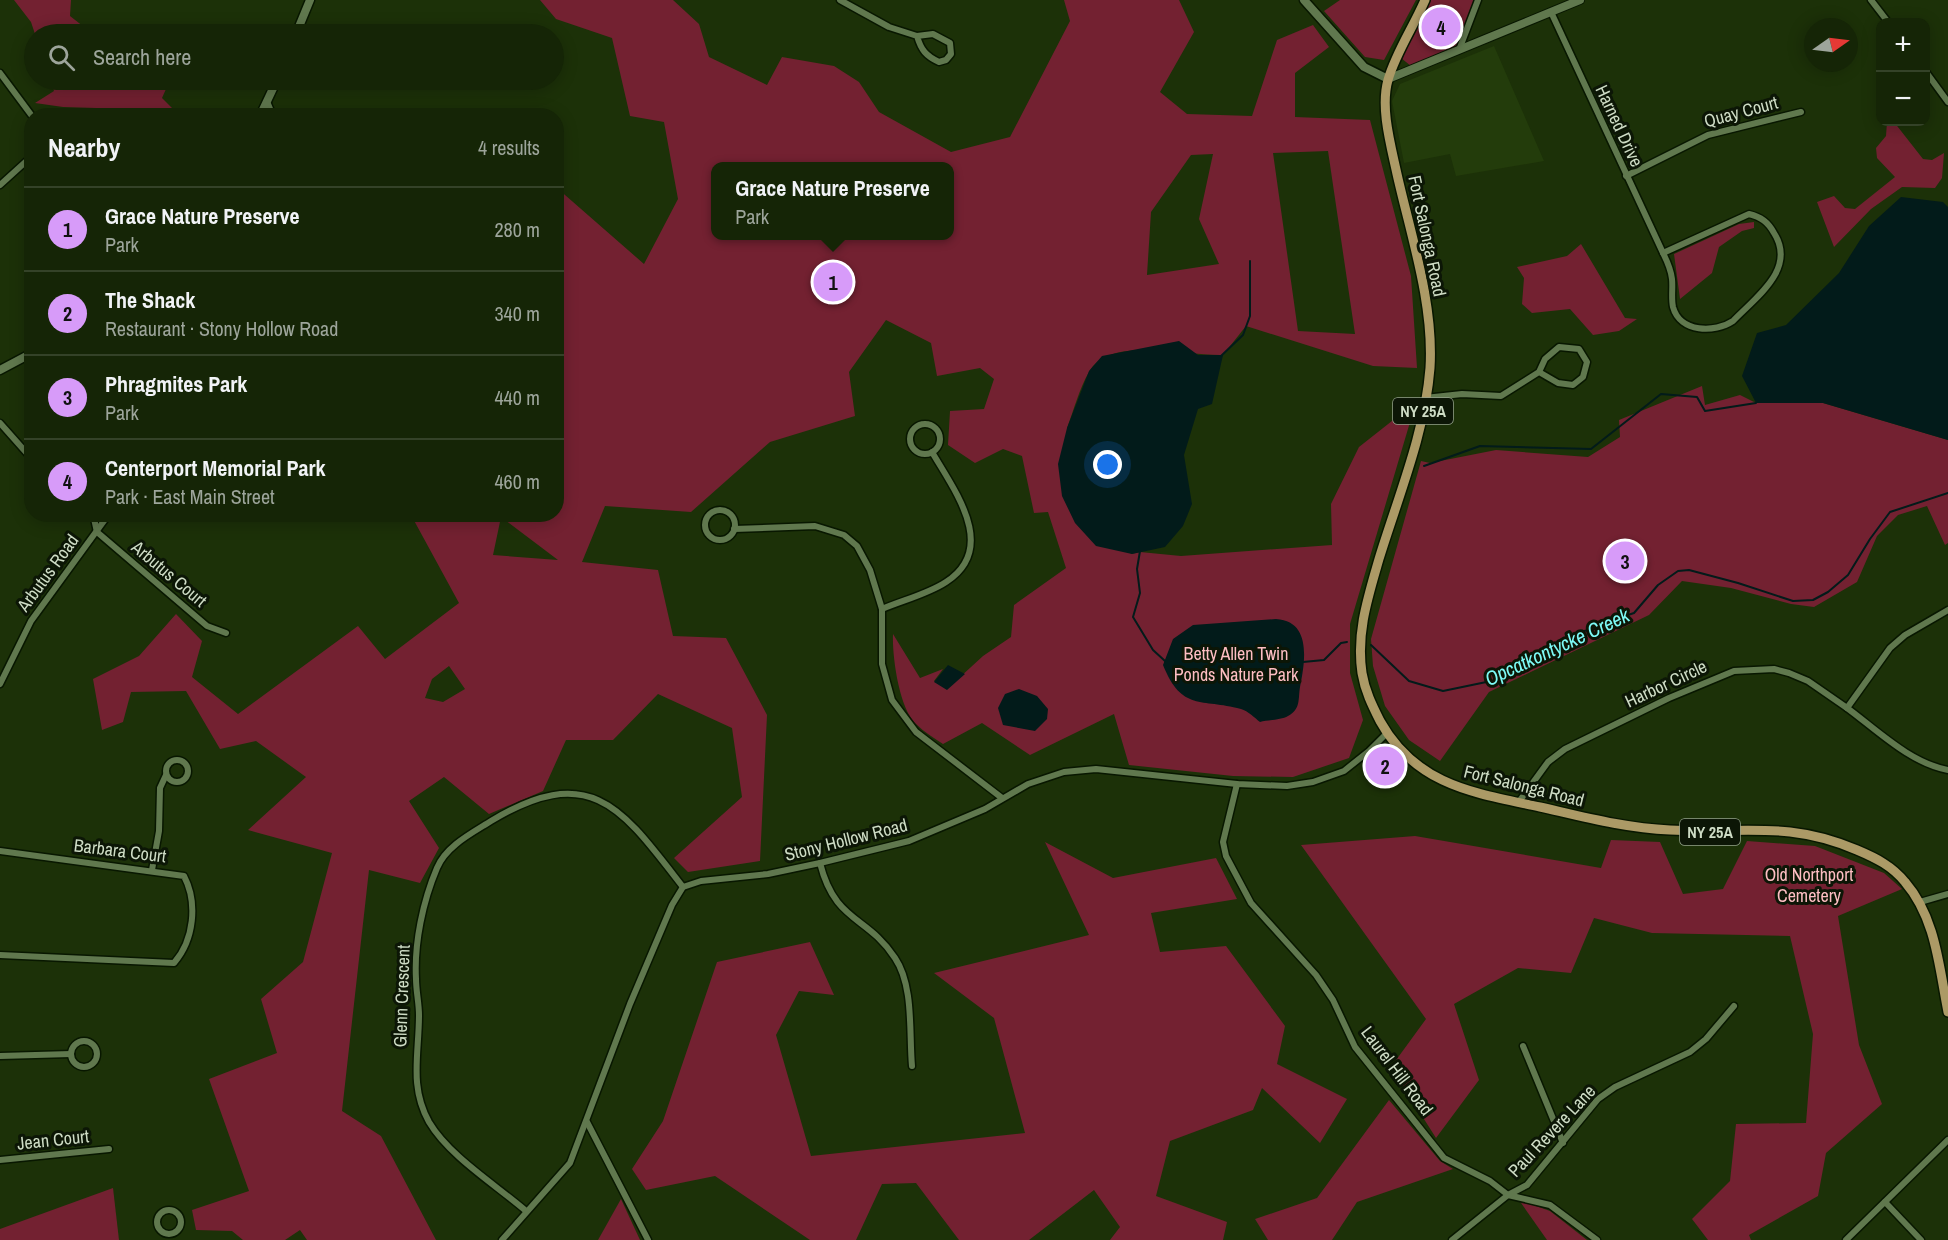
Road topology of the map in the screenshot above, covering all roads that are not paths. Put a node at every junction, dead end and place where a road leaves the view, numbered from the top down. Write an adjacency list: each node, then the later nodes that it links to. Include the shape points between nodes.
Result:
1 (310, 0): 10 (main road)
2 (840, 0): 11 (street, via 889,27)
3 (1304, 0): 15 (main road, via 1364,67)
4 (1425, 0): 15 (main road, NY 25A)
5 (1478, 0): 12 (street)
6 (1580, 0): 8 (street)
7 (1871, 0): 9 (street)
8 (1551, 12): 12 (street); 24 (street, Harned Drive)
9 (1885, 18)
10 (300, 24)
11 (917, 36): 11 (street, via 923,53 931,58 939,62 951,54 950,42 941,36)
12 (1458, 52): 15 (street)
13 (0, 73): 19 (street)
14 (1930, 77): 17 (street)
15 (1388, 80): 30 (main road, Fort Salonga Road / NY 25A, via 1389,137 1424,288 1430,366)
16 (273, 90): 18 (main road)
17 (1948, 102)
18 (268, 104): 20 (main road); 21 (street)
19 (26, 108)
20 (265, 108)
21 (270, 108)
22 (1801, 112): 24 (street, Quay Court, via 1708,135)
23 (24, 163): 25 (street)
24 (1626, 176): 26 (street, Harned Drive)
25 (0, 185)
26 (1663, 252): 26 (street, Harned Drive, via 1672,275 1673,307 1700,329 1724,327 1733,321 1777,274 1782,259 1780,241 1773,230 1765,220 1749,214)
27 (24, 357): 28 (main road)
28 (0, 370)
29 (1539, 372): 29 (street, via 1545,359 1559,347 1579,349 1587,362 1583,377 1573,385 1558,383); 30 (street, via 1501,396 1462,394)
30 (1425, 398): 43 (main road, Fort Salonga Road / NY 25A, via 1360,627 1368,699)
31 (0, 423): 32 (street)
32 (24, 450)
33 (932, 452): 33 (street, via 940,441 938,432 927,424 917,427 911,435 914,449 923,454); 38 (street, via 969,519 970,550 956,574 945,582)
34 (95, 522): 37 (street)
35 (104, 522): 37 (street, Arbutus Road)
36 (734, 529): 36 (street, via 734,519 723,510 713,511 706,518 705,528 714,538 727,538); 38 (street, via 815,526 844,535 856,546 870,570)
37 (97, 532): 40 (street, Arbutus Court, via 207,626); 41 (street, Arbutus Road, via 31,621)
38 (882, 609): 47 (street, via 882,664 892,700 916,732)
39 (1948, 610): 42 (street, via 1890,648)
40 (226, 633)
41 (0, 684)
42 (1847, 708): 44 (street, Harbor Circle, via 1917,759); 48 (street, Harbor Circle, via 1789,673 1774,669 1734,670 1565,749 1548,762)
43 (1387, 733): 46 (street, Stony Hollow Road, via 1344,771 1313,782 1287,786); 48 (main road, Fort Salonga Road / NY 25A, via 1414,765 1441,782)
44 (1948, 770)
45 (166, 774): 51 (street, via 160,789)
46 (1237, 784): 47 (street, Stony Hollow Road, via 1096,769 1048,776); 67 (street, Laurel Hill Road, via 1224,851 1251,903 1316,975 1333,1000 1355,1047 1444,1158 1490,1181)
47 (1002, 798): 50 (street, Stony Hollow Road, via 909,841)
48 (1518, 803): 54 (main road, Fort Salonga Road / NY 25A, via 1628,828 1796,831 1832,839 1887,864)
49 (0, 851): 51 (street, Barbara Court)
50 (820, 863): 52 (street, Stony Hollow Road); 61 (street, via 826,887 838,906 873,932 897,960 906,990)
51 (152, 870): 55 (street, Barbara Court, via 184,876 188,885 190,929 182,954 174,963)
52 (683, 887): 62 (street, via 630,1004); 69 (street, Glenn Crescent, via 613,806 587,795 542,797 501,815 460,842 438,865 416,955 419,1016 415,1073 421,1104 442,1141)
53 (1948, 894): 54 (street)
54 (1920, 902): 57 (main road, Fort Salonga Road / NY 25A, via 1933,936)
55 (0, 955)
56 (1734, 1006): 64 (street, Paul Revere Lane, via 1706,1040 1690,1052 1598,1099)
57 (1948, 1012)
58 (1523, 1046): 64 (street)
59 (71, 1054): 59 (street, via 73,1062 84,1067 92,1065 98,1053 86,1041 77,1042); 60 (street)
60 (0, 1056)
61 (912, 1066)
62 (587, 1122): 69 (street, via 570,1163); 71 (street)
63 (1948, 1140): 68 (street)
64 (1563, 1143): 67 (street, Paul Revere Lane, via 1527,1185)
65 (110, 1149): 66 (street, Jean Court)
66 (0, 1160)
67 (1508, 1195): 72 (street); 73 (street, via 1550,1205)
68 (1886, 1202): 74 (street); 75 (street)
69 (526, 1211): 70 (street)
70 (502, 1240)
71 (648, 1240)
72 (1452, 1240)
73 (1597, 1240)
74 (1846, 1240)
75 (1921, 1240)

